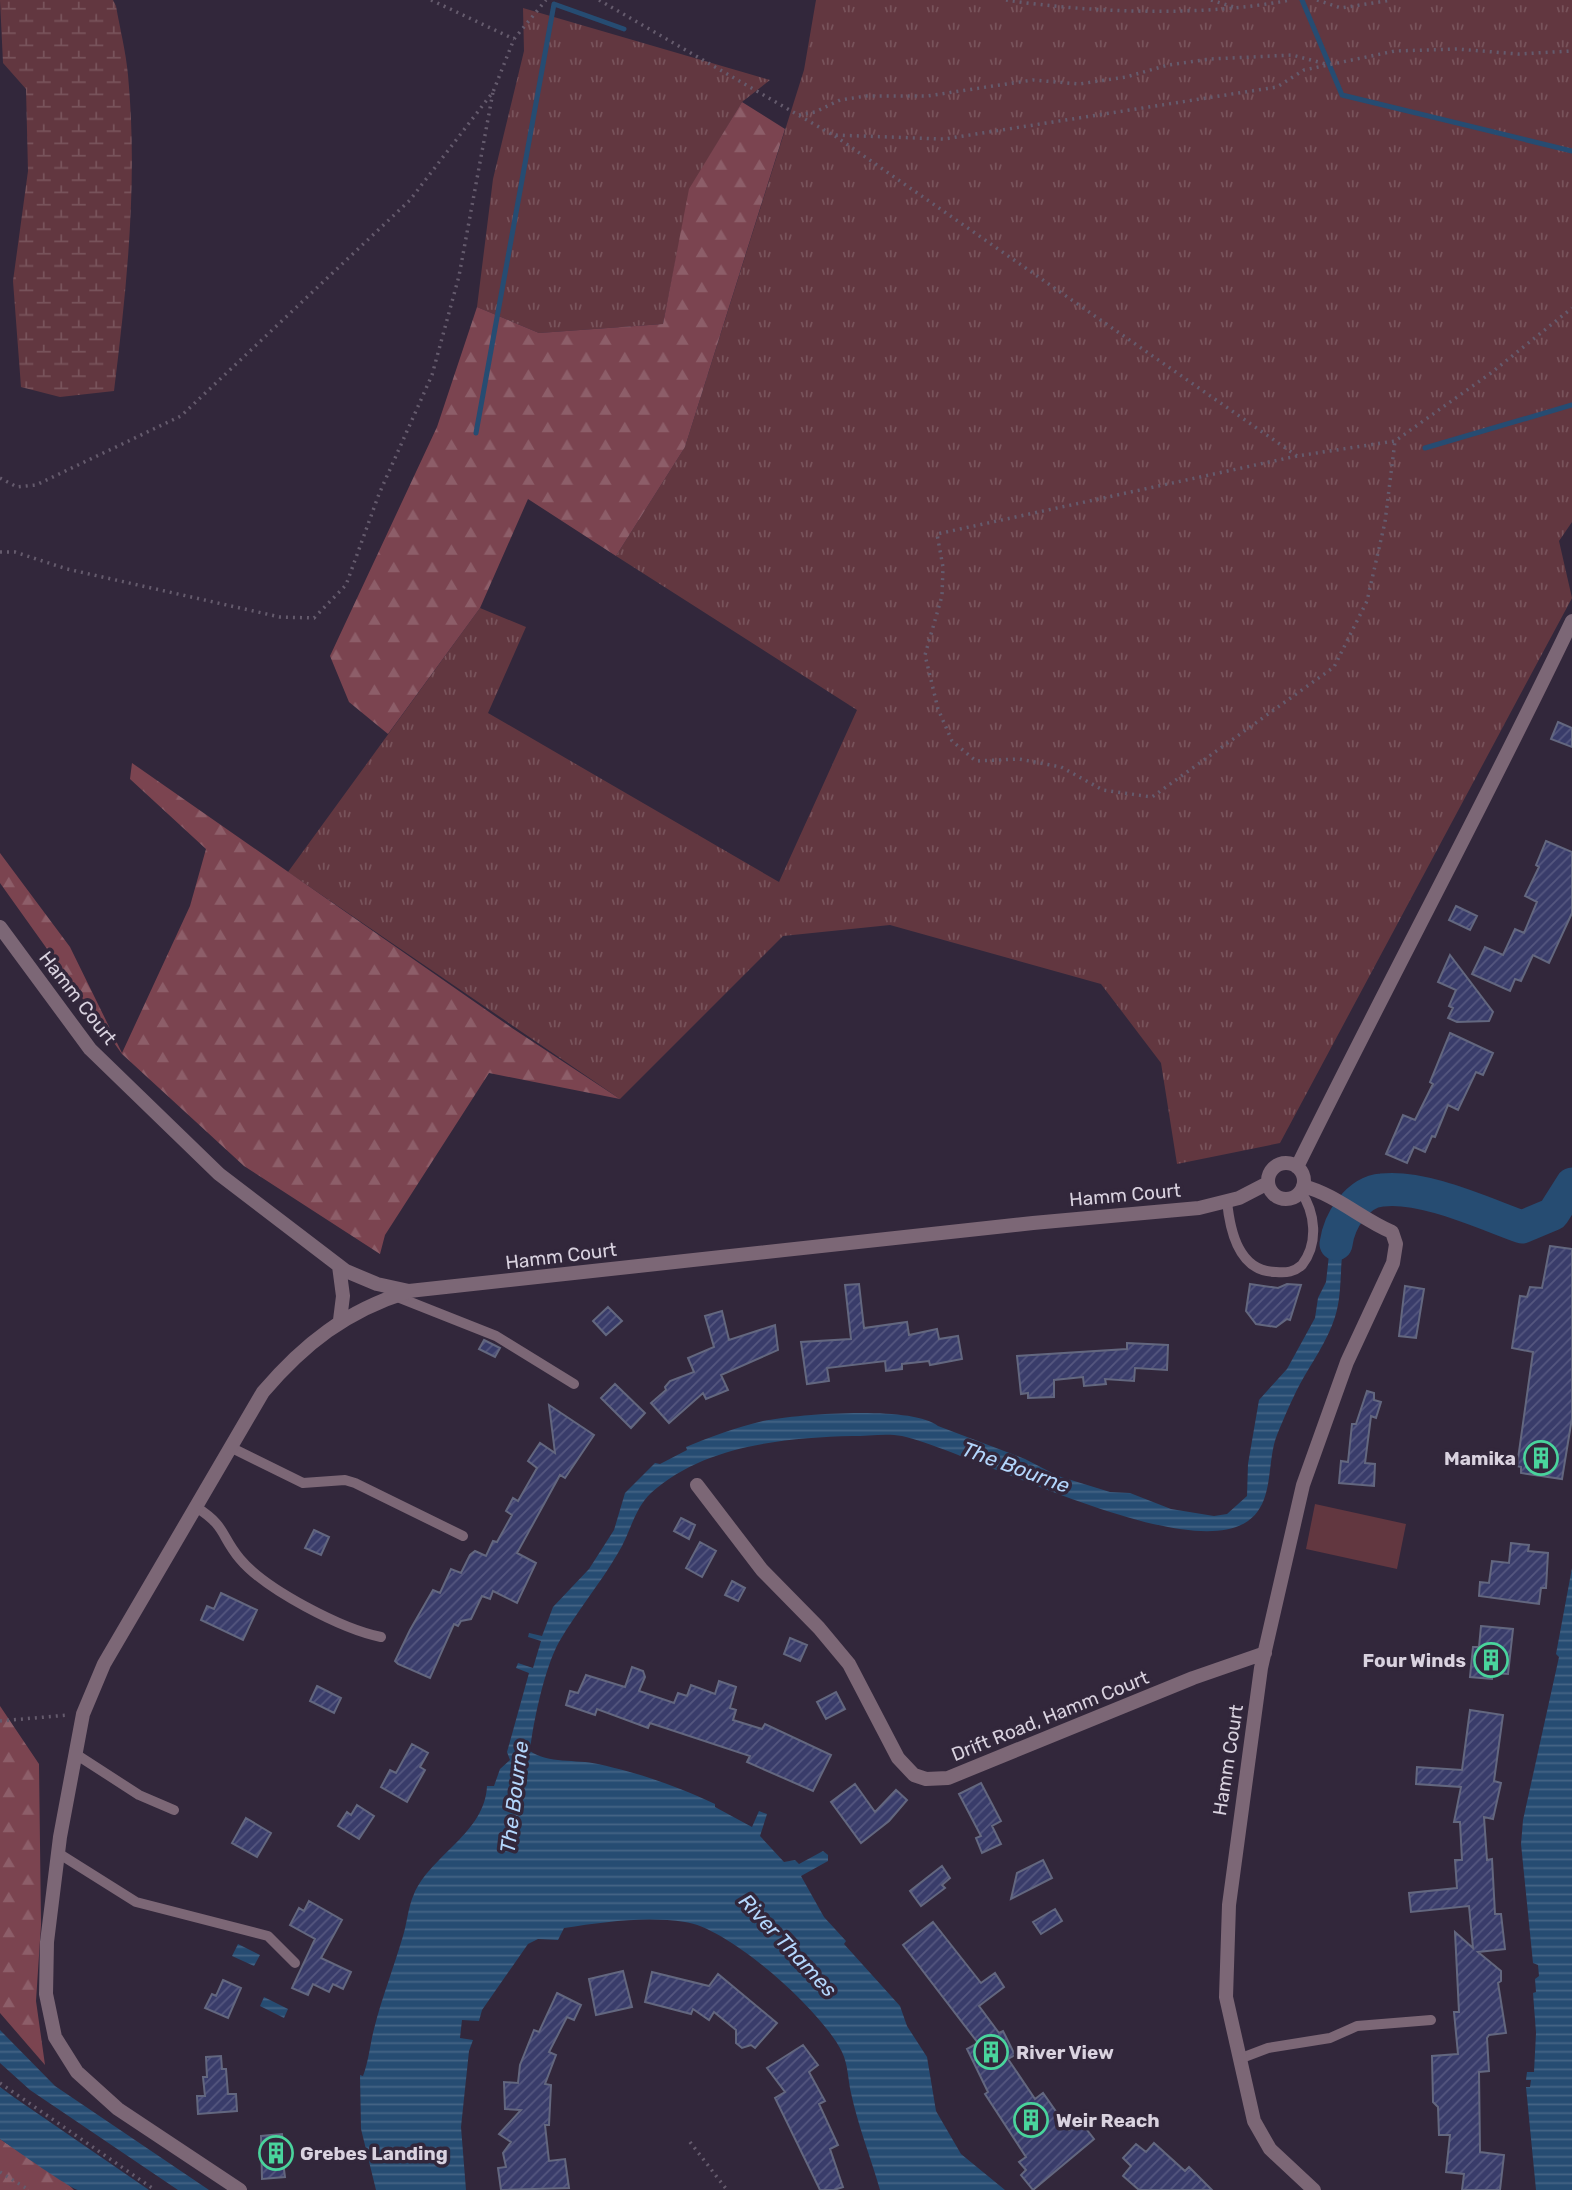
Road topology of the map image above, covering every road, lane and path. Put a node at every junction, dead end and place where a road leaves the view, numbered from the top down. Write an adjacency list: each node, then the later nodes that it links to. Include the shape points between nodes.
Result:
1 (431, 0): 10 (path)
2 (546, 0): 10 (path)
3 (599, 0): 14 (path)
4 (1006, 0): 9 (path, via 1060,8)
5 (1212, 0): 9 (path)
6 (1290, 0): 9 (path)
7 (1317, 0): 8 (path, via 1341,8)
8 (1392, 0)
9 (1243, 9)
10 (514, 39): 13 (path)
11 (1572, 51): 12 (path, via 1395,51)
12 (1328, 65): 14 (path, via 1292,55 1211,59 1079,84 1033,80 927,96 866,96); 15 (path, via 1304,70 1277,87 944,139)
13 (493, 92): 19 (path, via 410,200 181,416 36,485 17,487); 20 (path, via 459,276 432,375 379,494 346,585 314,618 280,617)
14 (799, 115): 15 (path)
15 (833, 135): 18 (path)
16 (1572, 308): 17 (path)
17 (1395, 441): 18 (path); 18 (path, via 1385,522 1367,601 1334,667 1152,797 1103,790 1061,767 1019,759 976,761 952,741 938,709 925,655 942,596 937,534)
18 (1297, 456)
19 (0, 478)
20 (0, 552)
21 (1572, 621): 23 (street)
22 (0, 927): 27 (street, Hamm Court, via 90,1049 219,1174)
23 (1297, 1167): 24 (street, via 1277,1165); 25 (street, via 1304,1179)
24 (1268, 1183): 25 (street, via 1278,1198 1291,1199); 26 (street, Hamm Court)
25 (1302, 1189): 26 (lane, via 1310,1205 1312,1240 1303,1265 1286,1273 1265,1272 1248,1262 1234,1237); 36 (street, Hamm Court, via 1341,1201 1368,1222 1392,1232 1396,1244 1393,1263 1311,1455)
26 (1227, 1201): 28 (street, Hamm Court, via 1199,1208)
27 (339, 1266): 28 (street, Hamm Court); 29 (street)
28 (402, 1294): 29 (street); 30 (lane, via 496,1336)
29 (340, 1320): 31 (street, via 281,1371)
30 (574, 1384)
31 (230, 1447): 33 (street); 34 (lane, via 303,1483 355,1483)
32 (697, 1485): 36 (street, Drift Road, Hamm Court, via 762,1570 849,1664 898,1758 914,1775 926,1779 948,1778)
33 (196, 1507): 35 (lane, via 220,1524 239,1558 264,1581 346,1626); 37 (street, via 104,1664)
34 (463, 1536)
35 (381, 1637)
36 (1265, 1653): 44 (street, Hamm Court, via 1237,1828 1226,1954 1226,1997)
37 (83, 1714): 38 (path); 39 (street)
38 (0, 1721)
39 (74, 1753): 40 (lane, via 139,1795); 41 (street)
40 (174, 1810)
41 (58, 1853): 42 (lane, via 136,1902 261,1933); 50 (street, via 46,1994 55,2037 77,2072 118,2109)
42 (295, 1963)
43 (1432, 2020): 44 (lane, via 1357,2026 1330,2038 1268,2048)
44 (1239, 2059): 52 (street, Hamm Court, via 1254,2121 1270,2149)
45 (0, 2082): 49 (path)
46 (690, 2143): 51 (path)
47 (0, 2172): 48 (path)
48 (29, 2190)
49 (155, 2190)
50 (240, 2190)
51 (727, 2190)
52 (1314, 2190)

